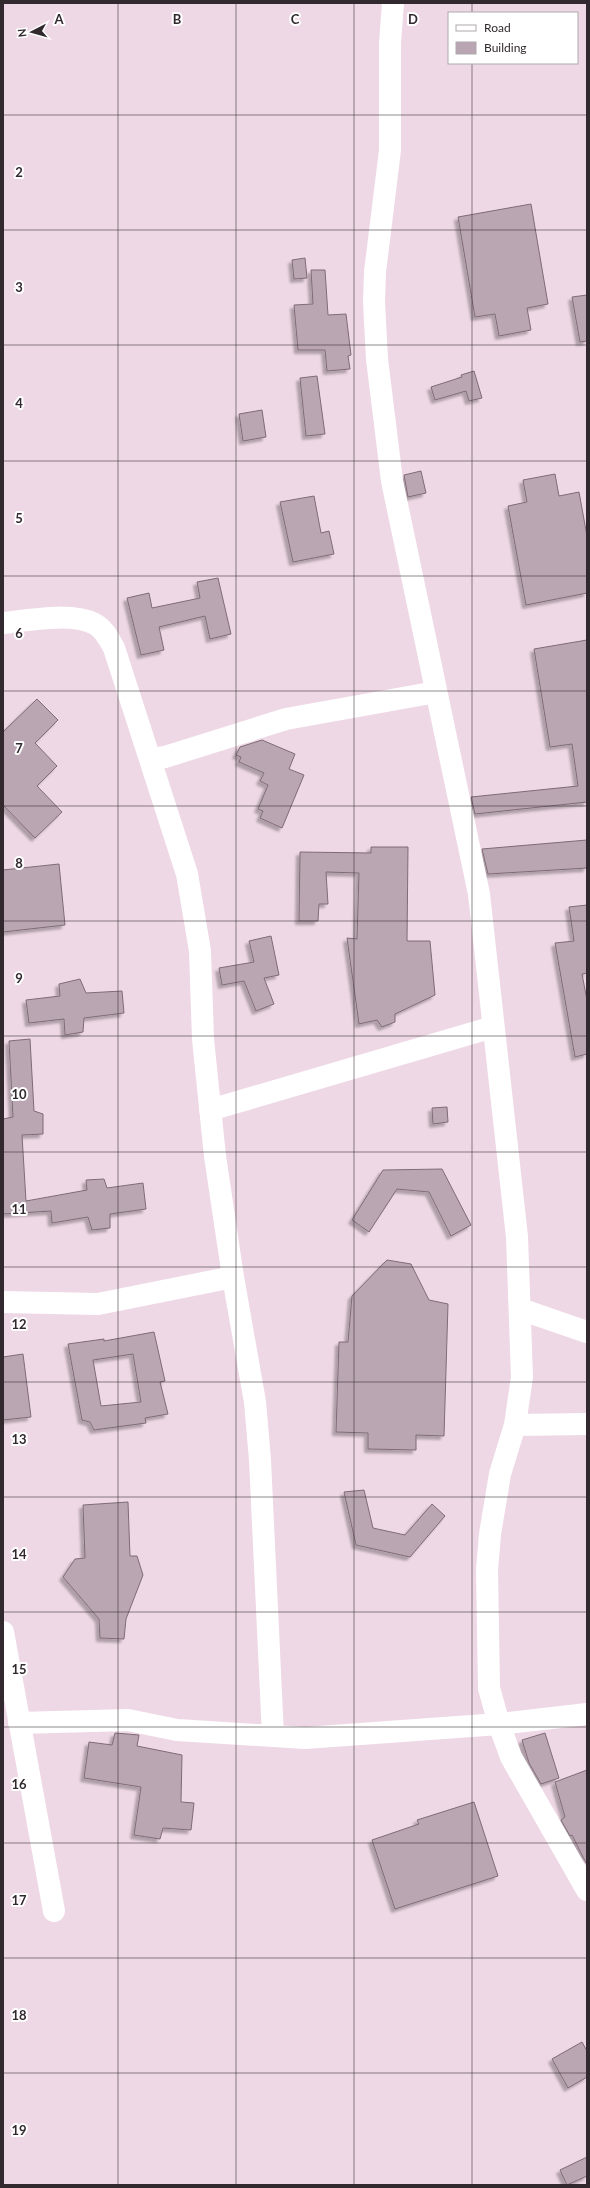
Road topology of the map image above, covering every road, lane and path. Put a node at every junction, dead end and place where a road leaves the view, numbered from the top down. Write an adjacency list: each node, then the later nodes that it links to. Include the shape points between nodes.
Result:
1 (393, 3): 3 (street, via 390,43 390,150 375,272 376,359 392,481)
2 (3, 623): 4 (street, via 79,618 96,624 114,648)
3 (436, 692): 4 (street, via 286,718 165,757); 5 (street, via 479,894)
4 (151, 758): 6 (street, via 187,874 200,951 203,1039)
5 (493, 1027): 6 (street); 9 (street, via 517,1236)
6 (210, 1110): 7 (street)
7 (233, 1277): 8 (street, via 98,1304); 17 (street, via 256,1409)
8 (3, 1302)
9 (520, 1309): 10 (street); 12 (street, via 522,1377)
10 (587, 1332)
11 (587, 1424): 12 (street)
12 (515, 1425): 16 (street, via 500,1474 486,1570 490,1688)
13 (4, 1638): 15 (street)
14 (587, 1714): 16 (street)
15 (19, 1724): 17 (street, via 128,1720 177,1730); 19 (street)
16 (498, 1724): 17 (street, via 305,1738); 18 (street, via 512,1757)
17 (273, 1736)
18 (587, 1890)
19 (54, 1911)

